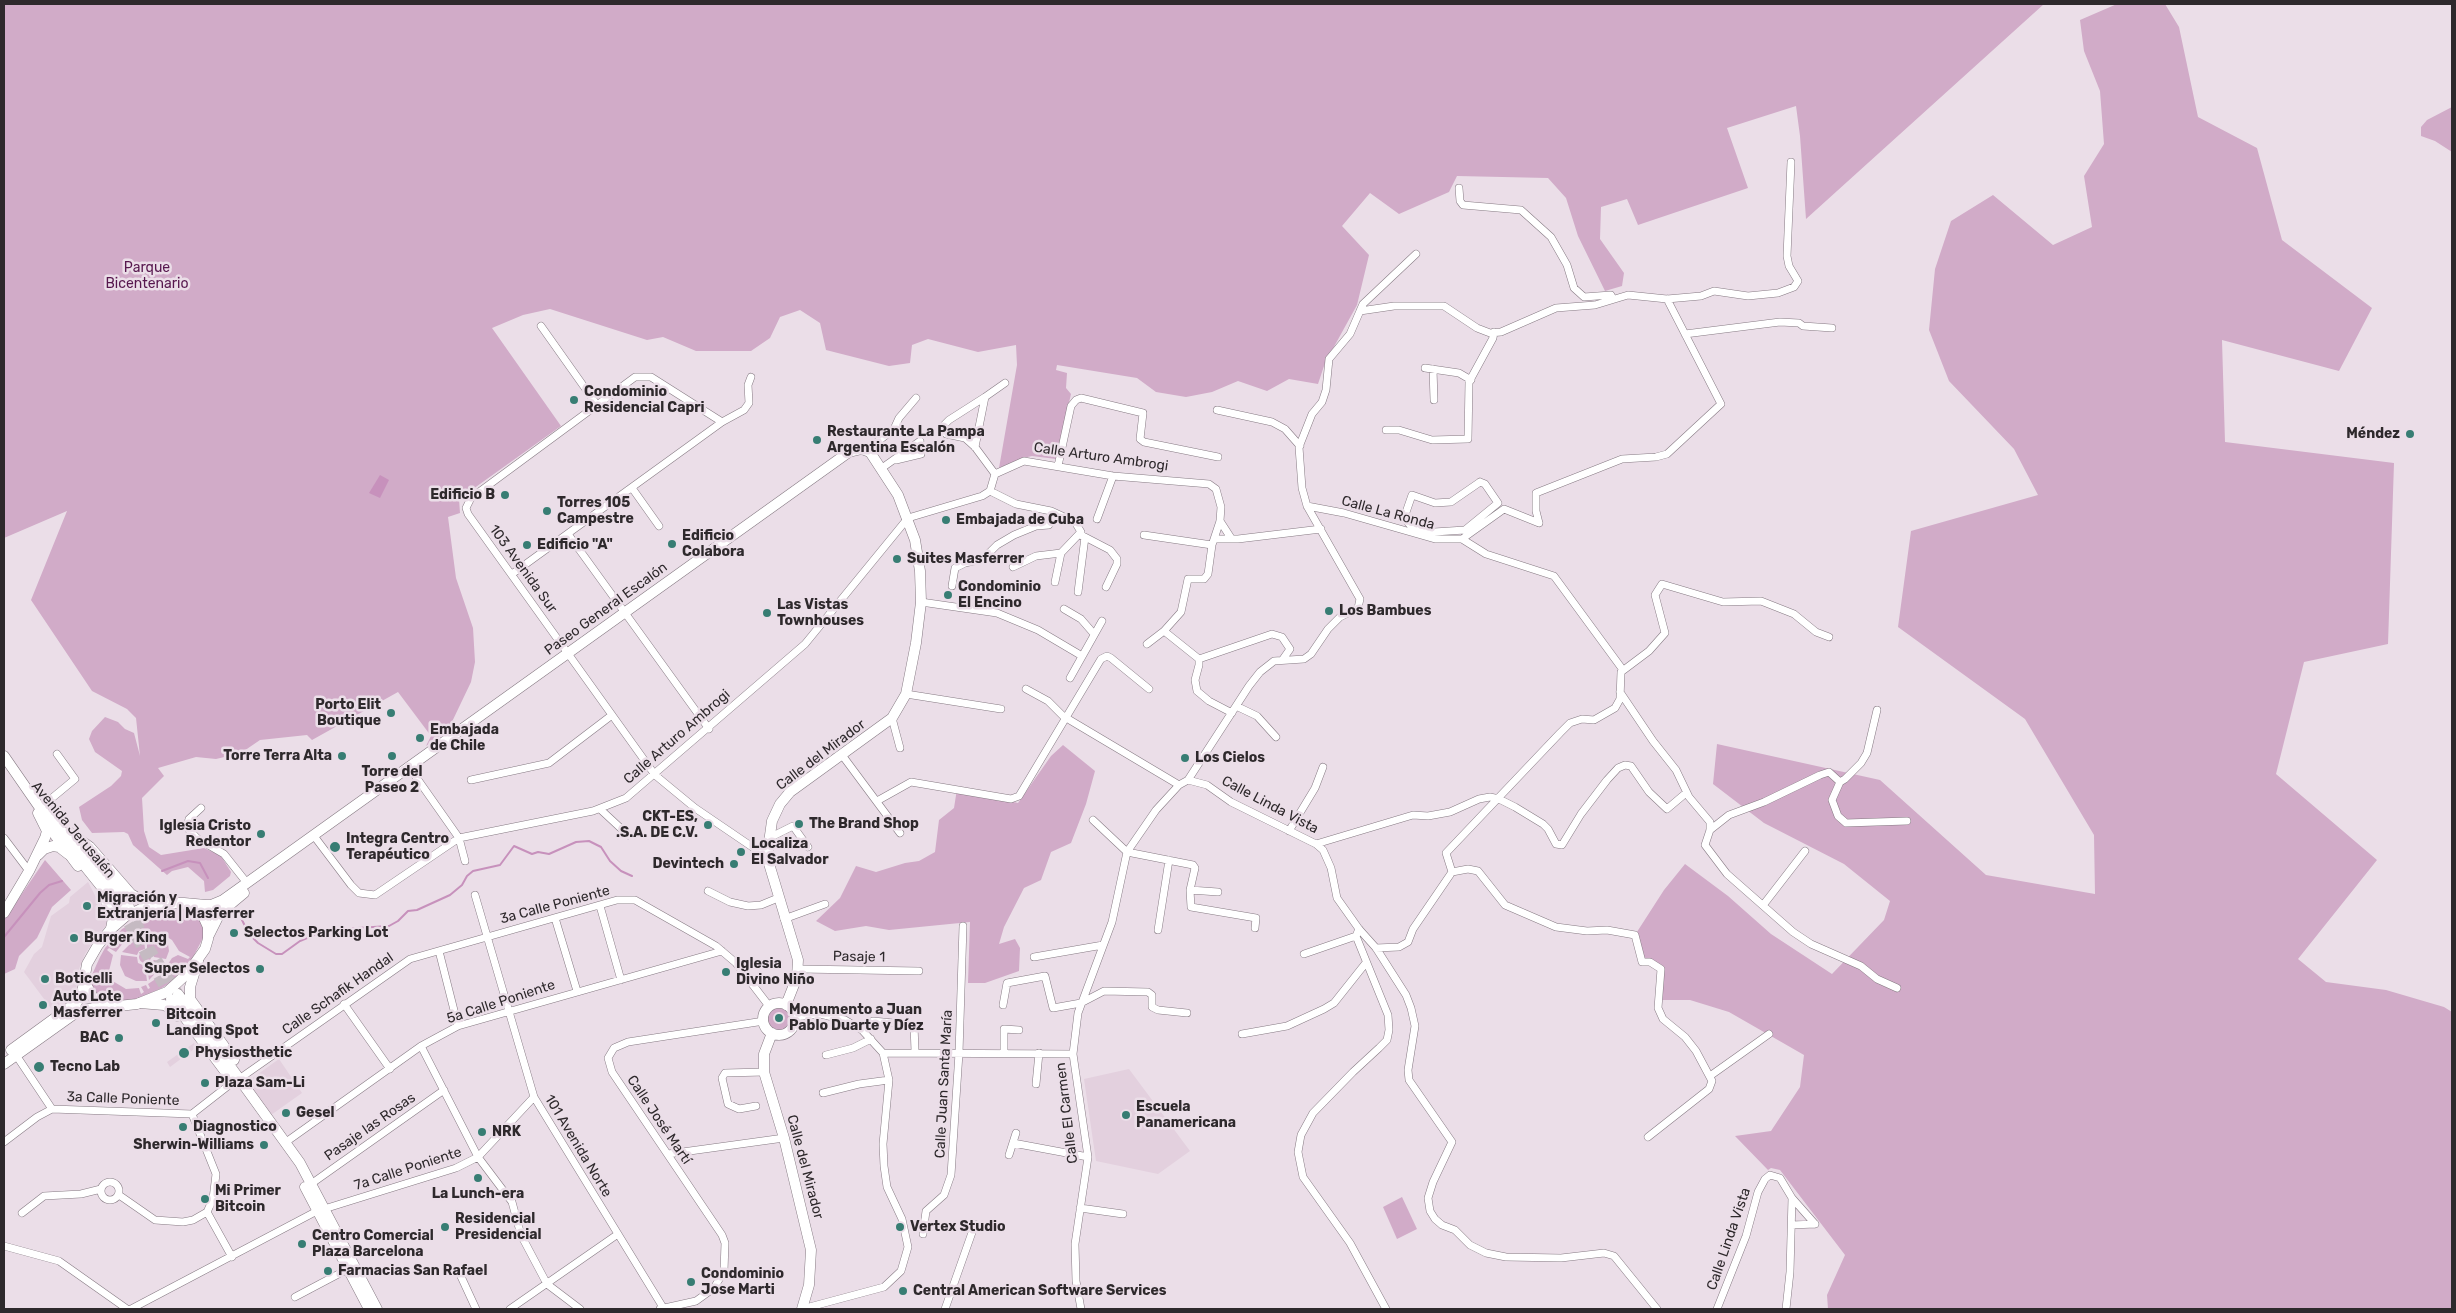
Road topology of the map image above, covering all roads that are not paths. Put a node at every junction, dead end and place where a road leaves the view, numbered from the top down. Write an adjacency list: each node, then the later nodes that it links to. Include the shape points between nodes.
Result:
1 (1791, 162): 5 (street, via 1787,256 1788,266 1798,281 1794,287 1778,293 1748,296 1714,291 1701,296)
2 (1459, 188): 4 (street, via 1463,205 1521,210 1551,237 1567,265 1574,288 1584,297 1612,295)
3 (1416, 254): 6 (street, via 1363,304)
4 (1613, 299): 5 (street, via 1628,295); 9 (street, via 1595,305 1556,308 1501,332)
5 (1668, 299): 10 (street)
6 (1360, 311): 9 (street, via 1394,306 1444,306 1478,328); 24 (street, via 1350,334 1330,360 1322,402 1312,414)
7 (541, 326): 19 (street)
8 (1832, 328): 10 (street, via 1780,322)
9 (1494, 332): 14 (street)
10 (1685, 334): 48 (street, via 1722,404 1667,454 1622,459 1536,493 1539,523 1504,509)
11 (1425, 368): 12 (street)
12 (1433, 369): 14 (street, via 1459,373); 18 (street)
13 (751, 377): 21 (street, via 748,405)
14 (1471, 380): 22 (street, via 1468,438 1432,440 1399,430)
15 (1005, 382): 17 (street)
16 (916, 398): 26 (street, via 894,429)
17 (984, 398): 25 (street); 25 (street, via 944,425 946,434 965,438)
18 (1434, 400)
19 (597, 404): 21 (street, via 633,378 643,376); 52 (street, 103 Avenida Sur, via 466,505 467,512)
20 (1217, 410): 24 (street, via 1272,422 1285,429)
21 (722, 422): 34 (street)
22 (1386, 430)
23 (920, 441): 29 (street)
24 (1300, 446): 36 (street, via 1302,488)
25 (975, 447): 32 (street)
26 (866, 451): 31 (street); 59 (street, Paseo General Escalón, via 849,452)
27 (921, 454): 29 (street)
28 (1218, 457): 30 (street, via 1144,442 1140,440 1143,413 1081,398 1071,406)
29 (893, 461): 31 (street)
30 (1058, 466): 32 (street, Calle Arturo Ambrogi, via 1024,461); 33 (street, Calle Arturo Ambrogi)
31 (882, 468): 38 (street)
32 (995, 474): 35 (street)
33 (1113, 476): 39 (street); 40 (street, Calle Arturo Ambrogi, via 1208,484 1216,489 1219,496)
34 (632, 488): 41 (street); 43 (street)
35 (990, 491): 37 (street, via 1016,504); 38 (street)
36 (1307, 506): 42 (street); 46 (street, Calle La Ronda)
37 (1051, 511): 45 (street, via 1074,522); 54 (street, via 1049,525 1036,526 1014,535 983,559 955,568)
38 (908, 518): 57 (street, via 920,572); 82 (street, Calle Arturo Ambrogi, via 814,635)
39 (1097, 519)
40 (1220, 521): 47 (street); 49 (street, Calle Arturo Ambrogi)
41 (659, 526)
42 (1321, 529): 47 (street); 68 (street, via 1360,599 1358,608 1340,617 1304,659)
43 (568, 534): 52 (street); 59 (street)
44 (1144, 535): 49 (street)
45 (1082, 536): 50 (street); 55 (street, via 1110,550 1117,559 1118,564); 56 (street)
46 (1434, 536): 46 (street, via 1405,520 1412,495 1435,503 1451,502 1482,482 1498,503 1463,531); 48 (street, Calle La Ronda)
47 (1231, 538): 49 (street)
48 (1462, 539): 69 (street, via 1486,554 1554,576)
49 (1213, 542): 61 (street, Calle Arturo Ambrogi, via 1208,574 1204,579 1188,579 1181,612)
50 (1061, 554): 51 (street, via 1036,556); 53 (street)
51 (1013, 567)
52 (512, 574): 65 (street, 103 Avenida Sur)
53 (1055, 582)
54 (952, 586)
55 (1106, 587)
56 (1078, 592)
57 (921, 602): 66 (street, via 997,613 1038,630); 74 (street)
58 (1064, 609): 62 (street, via 1082,620)
59 (626, 615): 65 (street, Paseo General Escalón); 82 (street)
60 (1102, 620): 62 (street)
61 (1164, 631): 64 (street); 67 (street)
62 (1094, 634): 66 (street)
63 (1829, 637): 69 (street, via 1816,632 1794,614 1761,601 1723,602 1662,584 1655,595 1665,633)
64 (1147, 644)
65 (569, 656): 79 (street, 103 Avenida Sur); 90 (street, Paseo General Escalón)
66 (1082, 656): 70 (street)
67 (1198, 659): 68 (street, via 1272,634 1282,637 1290,649); 78 (street, via 1197,691)
68 (1284, 659): 75 (street, via 1274,661 1260,672)
69 (1623, 670): 73 (street)
70 (1070, 678)
71 (1026, 689): 81 (street, via 1048,701)
72 (1149, 689): 81 (street, via 1107,656 1101,659)
73 (1620, 692): 96 (street, via 1652,741 1676,770); 97 (street, via 1615,708 1606,714 1594,720 1570,724)
74 (906, 694): 76 (street); 80 (street, Calle del Mirador)
75 (1236, 706): 78 (street); 83 (street, via 1258,716)
76 (1001, 710)
77 (1877, 710): 94 (street, via 1867,753)
78 (1232, 713): 93 (street)
79 (612, 715): 91 (street, 103 Avenida Sur); 92 (street, via 549,763)
80 (892, 718): 84 (street); 86 (street, Calle del Mirador)
81 (1066, 718): 95 (street); 98 (street, via 1019,796 1011,799 911,782)
82 (708, 729): 91 (street, Calle Arturo Ambrogi)
83 (1276, 737)
84 (900, 748)
85 (57, 754): 101 (street, via 76,780)
86 (842, 755): 98 (street); 111 (street, Calle del Mirador, via 784,798 776,811)
87 (4, 756): 101 (street, Avenida Jerusalén)
88 (4, 765): 101 (street, Avenida Jerusalén)
89 (1323, 767): 105 (street, via 1315,788)
90 (411, 770): 109 (street, Paseo General Escalón); 110 (street)
91 (655, 775): 100 (street, Calle Arturo Ambrogi, via 626,798); 117 (street, 103 Avenida Sur, via 695,808)
92 (471, 780)
93 (1188, 780): 95 (street); 105 (street, Calle Linda Vista, via 1207,785 1231,802)
94 (1840, 782): 103 (street, via 1832,800 1838,816 1846,823); 104 (street, via 1828,772 1729,816)
95 (1179, 785): 115 (street, via 1147,822)
96 (1686, 793): 97 (street, via 1667,809 1649,792 1631,766 1621,766 1581,814 1565,842 1557,845 1543,824); 104 (street, via 1710,822)
97 (1499, 799): 112 (street, via 1479,799 1450,812 1413,815); 122 (street, via 1446,853)
98 (877, 801): 106 (street)
99 (201, 808): 123 (street, via 188,819 189,830 224,854)
100 (600, 809): 107 (street); 110 (street, Calle Arturo Ambrogi)
101 (42, 812): 116 (street); 118 (street, via 46,830); 130 (street, via 90,847 131,894); 134 (street, Avenida Jerusalén, via 108,881)
102 (1093, 820): 115 (street)
103 (1907, 821)
104 (1710, 830): 132 (street, via 1705,845 1714,858 1727,874)
105 (1289, 831): 112 (street, Calle Linda Vista)
106 (900, 834)
107 (628, 835)
108 (4, 838): 121 (street)
109 (316, 838): 110 (street, Calle Arturo Ambrogi, via 351,885 368,896 381,893); 123 (street, Paseo General Escalón); 143 (street, Paseo General Escalón, via 223,910)
110 (459, 838): 120 (street)
111 (769, 838): 113 (street, via 793,826); 117 (street, Calle del Mirador)
112 (1316, 844): 142 (street, Calle Linda Vista, via 1327,855 1337,898)
113 (808, 847)
114 (1806, 851): 132 (street)
115 (1127, 852): 119 (street); 145 (street, Calle El Carmen, via 1112,922)
116 (69, 854): 118 (street, via 53,846 44,849); 140 (street, via 110,906)
117 (767, 857): 128 (street, Calle del Mirador)
118 (36, 858): 121 (street)
119 (1169, 860): 124 (street, via 1193,865); 141 (street)
120 (466, 861)
121 (30, 872): 135 (street)
122 (1452, 872): 146 (street, via 1413,929 1408,942 1399,947); 191 (street, via 1468,868 1478,871 1505,905 1556,927 1635,935 1642,962 1650,962 1661,969 1658,1008 1663,1018 1685,1037)
123 (247, 883): 129 (street, Paseo General Escalón, via 213,905)
124 (1190, 890): 126 (street); 139 (street, via 1191,907 1256,918)
125 (708, 891): 128 (street, via 730,902 748,906)
126 (1218, 892)
127 (475, 896): 144 (street, 101 Avenida Norte)
128 (778, 898): 137 (street, Calle del Mirador)
129 (184, 903): 130 (street); 143 (street, via 203,916)
130 (156, 904): 140 (street, via 141,908)
131 (825, 904): 137 (street)
132 (1764, 904): 157 (street, via 1793,932 1811,944 1861,966 1877,979)
133 (600, 906): 136 (street, 3a Calle Poniente); 148 (street, 3a Calle Poniente, via 617,900 635,900); 155 (street)
134 (125, 909)
135 (4, 913)
136 (555, 918): 144 (street, 3a Calle Poniente); 158 (street)
137 (784, 920): 153 (street, Calle del Mirador)
138 (963, 926): 181 (street, Calle Juan Santa María)
139 (1255, 928)
140 (111, 929): 156 (street, via 87,964)
141 (1158, 930)
142 (1357, 933): 146 (street, Calle Linda Vista); 149 (street); 152 (street)
143 (209, 935): 151 (street)
144 (487, 936): 147 (street, Calle Schafik Handal); 167 (street, 101 Avenida Norte)
145 (1103, 945): 150 (street); 160 (street, Calle El Carmen)
146 (1376, 948): 242 (street, Calle Linda Vista, via 1411,1008 1415,1026 1409,1080 1452,1142 1428,1198 1435,1219 1486,1253 1506,1257 1561,1258 1604,1253 1614,1256)
147 (438, 951): 162 (street, Calle Schafik Handal, via 401,963); 172 (street)
148 (722, 951): 155 (street, 5a Calle Poniente); 165 (street, 3a Calle Poniente, via 736,963)
149 (1304, 954)
150 (1034, 957)
151 (198, 961): 161 (street, via 171,989); 192 (street, via 190,999)
152 (1366, 964): 175 (street, via 1342,994 1324,1009 1287,1026); 241 (street, via 1388,1015 1386,1040 1314,1113 1301,1135 1298,1152 1303,1177 1350,1243)
153 (799, 969): 154 (street, Pasaje 1); 163 (street)
154 (919, 971)
155 (620, 980): 158 (street, 5a Calle Poniente)
156 (84, 982): 166 (street, via 94,999); 185 (street, via 76,1002)
157 (1897, 988)
158 (578, 991): 167 (street, 5a Calle Poniente)
159 (175, 997): 192 (street)
160 (1081, 1003): 164 (street, via 1053,1008 1045,976 1006,983); 168 (street, via 1104,991 1148,992 1152,995 1152,1007); 184 (street, Calle El Carmen)
161 (140, 1004): 166 (street); 192 (street, via 170,1008 220,1074 226,1080)
162 (344, 1004): 189 (street); 192 (street, Calle Schafik Handal)
163 (786, 1005): 165 (street); 169 (street)
164 (1003, 1005)
165 (769, 1006): 170 (street, via 764,1013)
166 (109, 1007): 186 (street, via 77,1012)
167 (509, 1011): 172 (street, 5a Calle Poniente); 197 (street, 101 Avenida Norte)
168 (1187, 1013)
169 (795, 1017): 174 (street, via 793,1026 786,1033); 177 (street, via 820,1014 838,1018 858,1027)
170 (764, 1021): 174 (street); 207 (street, Calle José Martí, via 628,1042 611,1052 608,1062 612,1072)
171 (874, 1021): 179 (street, via 914,1025)
172 (458, 1026): 178 (street, 5a Calle Poniente)
173 (1019, 1030): 182 (street, via 1004,1029)
174 (772, 1033): 190 (street, Calle del Mirador, via 764,1054)
175 (1242, 1034)
176 (1769, 1034): 191 (street)
177 (871, 1039): 180 (street); 187 (street)
178 (421, 1046): 189 (street, 5a Calle Poniente); 195 (street)
179 (915, 1051): 180 (street); 181 (street)
180 (883, 1053): 193 (street)
181 (959, 1053): 182 (street); 223 (street, Calle Juan Santa María, via 951,1175 944,1195 926,1211)
182 (1004, 1053): 183 (street)
183 (1039, 1053): 184 (street); 194 (street)
184 (1073, 1054): 210 (street, Calle El Carmen)
185 (4, 1055)
186 (16, 1055): 188 (street); 199 (street)
187 (826, 1055)
188 (4, 1064)
189 (390, 1069): 205 (street, 5a Calle Poniente)
190 (764, 1072): 198 (street, via 725,1073 722,1078 728,1104 739,1110); 203 (street, Calle del Mirador)
191 (1710, 1076): 202 (street, via 1709,1088)
192 (239, 1079): 200 (street, Calle Schafik Handal); 205 (street); 216 (street)
193 (889, 1080): 196 (street); 238 (street, via 884,1166 888,1187 908,1240 904,1264 897,1278 877,1291)
194 (1036, 1084)
195 (444, 1090): 209 (street); 211 (street, Pasaje las Rosas)
196 (823, 1094)
197 (534, 1097): 209 (street, 7a Calle Poniente); 222 (street, 101 Avenida Norte)
198 (756, 1106)
199 (52, 1109): 200 (street, 3a Calle Poniente); 204 (street, 3a Calle Poniente)
200 (192, 1114): 217 (street, via 216,1174 213,1199)
201 (1016, 1133): 206 (street)
202 (1648, 1136)
203 (784, 1138): 207 (street); 238 (street, Calle del Mirador, via 812,1250 809,1285)
204 (4, 1142)
205 (286, 1142): 211 (street)
206 (1012, 1143): 208 (street); 210 (street)
207 (668, 1154): 237 (street, Calle José Martí, via 722,1235 726,1262 720,1280 706,1295 696,1301)
208 (1009, 1155)
209 (478, 1157): 216 (street, 7a Calle Poniente, via 456,1168); 228 (street, via 512,1202 521,1235)
210 (1088, 1157): 215 (street, Calle El Carmen)
211 (311, 1184): 216 (street)
212 (101, 1188): 213 (street, via 101,1195 108,1200); 213 (street, via 104,1183 113,1182 118,1186); 218 (street, via 81,1194 44,1196)
213 (119, 1195): 217 (street, via 155,1220 183,1222)
214 (1792, 1198): 221 (street); 221 (street, via 1815,1224); 243 (street, Calle Linda Vista, via 1780,1178 1770,1175 1765,1179)
215 (1080, 1208): 219 (street); 240 (street, Calle El Carmen, via 1075,1244)
216 (320, 1210): 225 (street, 7a Calle Poniente); 226 (street); 233 (street)
217 (207, 1212): 225 (street)
218 (22, 1213)
219 (1122, 1214)
220 (974, 1224): 239 (street)
221 (1792, 1224): 244 (street)
222 (618, 1234): 228 (street); 237 (street, 101 Avenida Norte)
223 (923, 1234)
224 (4, 1246): 230 (street, via 58,1261)
225 (232, 1257): 231 (street, 7a Calle Poniente)
226 (348, 1269): 229 (street); 232 (street)
227 (458, 1270): 234 (street)
228 (547, 1284): 235 (street); 236 (street)
229 (295, 1297)
230 (127, 1309)
231 (131, 1309)
232 (369, 1309)
233 (378, 1309)
234 (476, 1309)
235 (510, 1309)
236 (580, 1309)
237 (663, 1309)
238 (802, 1309)
239 (945, 1309)
240 (1081, 1309)
241 (1386, 1309)
242 (1656, 1309)
243 (1717, 1309)
244 (1786, 1309)

